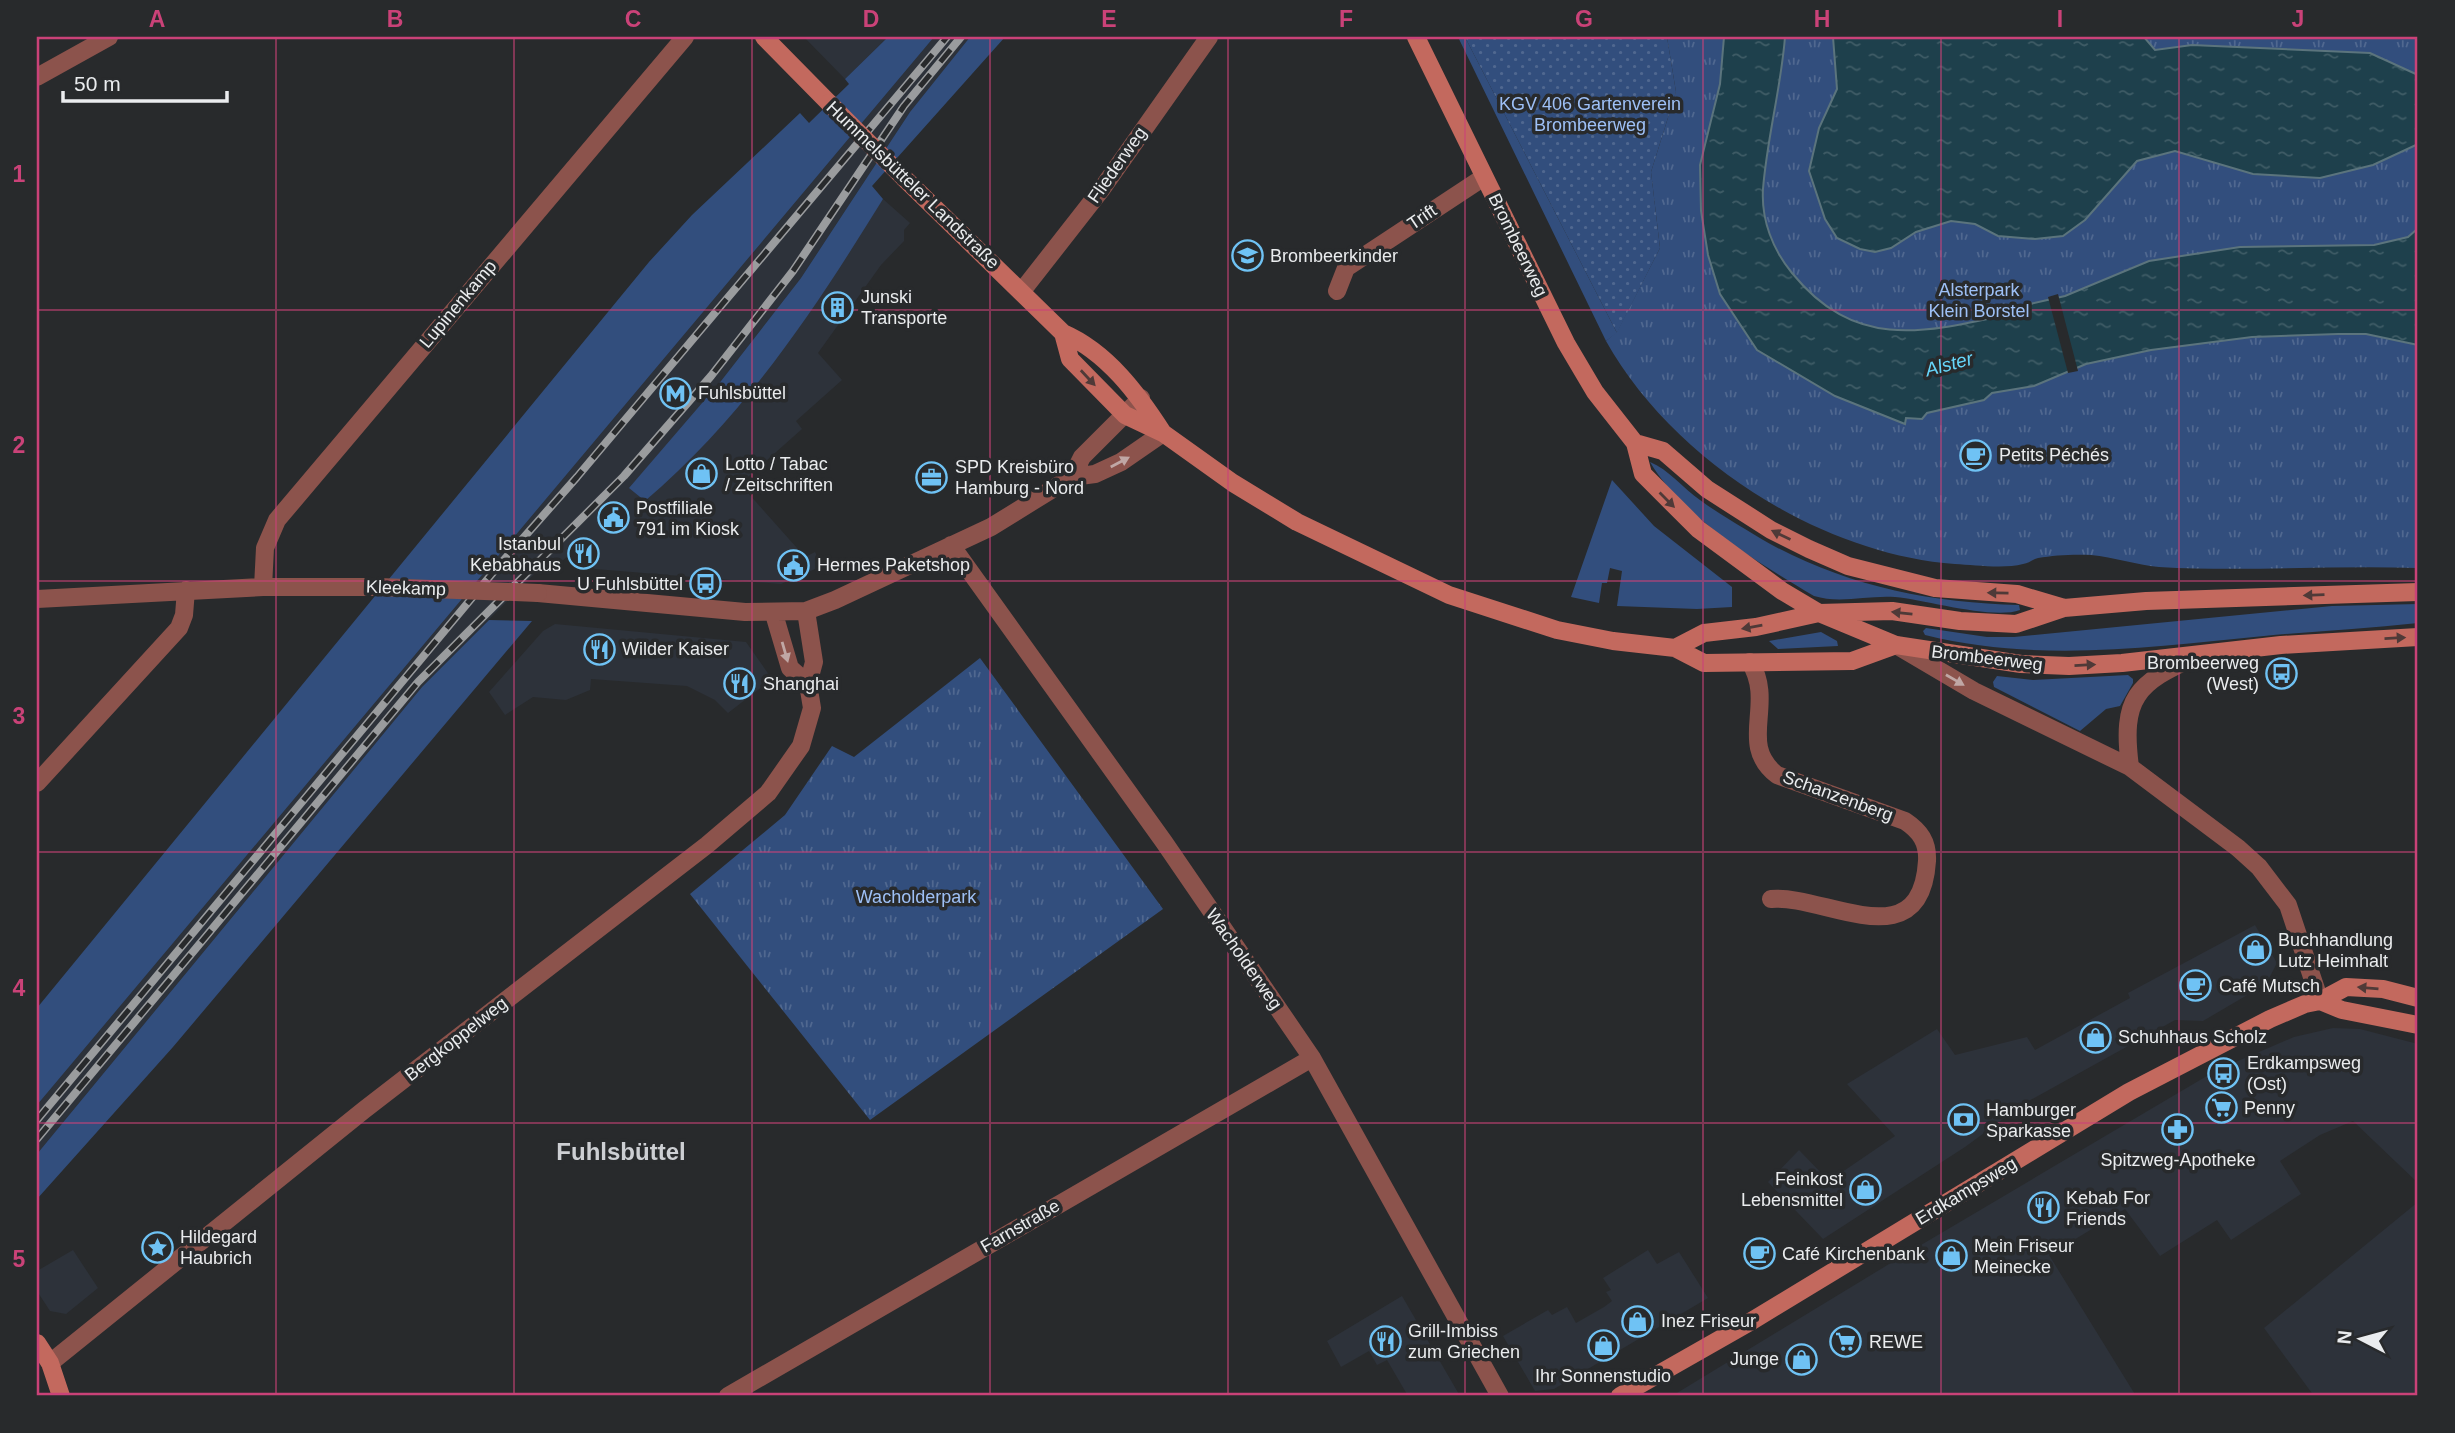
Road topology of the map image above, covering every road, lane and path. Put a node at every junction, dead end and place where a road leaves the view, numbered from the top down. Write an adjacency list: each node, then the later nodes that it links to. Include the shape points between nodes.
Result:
1 (109, 37): 6 (street)
2 (685, 37): 17 (street, Lupinenkamp, via 277,520 265,548)
3 (764, 37): 8 (main road, Hummelsbütteler Landstraße, bridge)
4 (1209, 37): 8 (street, Fliederweg, via 1101,190)
5 (1416, 37): 7 (main road, Brombeerweg)
6 (37, 77)
7 (1484, 177): 9 (street, Trift, via 1346,268); 14 (main road, Brombeerweg, via 1566,343 1595,392)
8 (1022, 291): 10 (main road, Hummelsbütteler Landstraße)
9 (1337, 291)
10 (1063, 333): 11 (main road, Hummelsbütteler Landstraße, via 1086,343); 12 (main road, Hummelsbütteler Landstraße, one-way to 12, via 1070,359)
11 (1141, 398): 12 (street); 13 (main road, Hummelsbütteler Landstraße)
12 (1125, 415): 13 (main road, Hummelsbütteler Landstraße); 15 (street, via 1082,457)
13 (1163, 433): 15 (street, one-way to 13, via 1114,466); 27 (main road, Hummelsbütteler Landstraße, via 1297,522 1449,595 1557,630)
14 (1635, 443): 21 (main road, one-way to 14, via 2017,594 1935,588 1848,566 1771,530 1707,489 1662,451); 23 (main road, Brombeerweg, one-way to 23, via 1643,474 1666,499 1740,561)
15 (1072, 477): 16 (street, via 1012,516)
16 (951, 545): 22 (street); 37 (street, Wacholderweg)
17 (263, 587): 18 (street, Kleekamp); 24 (street, Kleekamp, bridge, via 538,593)
18 (186, 590): 20 (street, Kleekamp); 32 (street, via 179,628)
19 (2418, 592): 21 (main road, one-way to 21)
20 (37, 599)
21 (2064, 608): 23 (main road, one-way to 23, via 2016,624 1892,611)
22 (806, 611): 24 (street); 30 (street, Bergkoppelweg, via 814,662)
23 (1819, 612): 26 (main road, Brombeerweg); 27 (main road, one-way to 27, via 1704,633)
24 (774, 614): 30 (street, one-way to 30, via 790,668)
25 (2418, 637): 28 (main road, Brombeerweg, one-way to 25)
26 (1896, 645): 28 (main road, Brombeerweg, one-way to 28, via 1970,658 2069,666); 29 (main road, Hummelsbütteler Landstraße, via 1852,661); 31 (street, one-way to 31, via 1974,691)
27 (1675, 648): 29 (main road, Hummelsbütteler Landstraße, via 1704,663)
28 (2205, 653): 31 (street, via 2163,671 2132,704 2126,726)
29 (1750, 662): 33 (street, Schanzenberg, via 1762,694 1757,741 1765,766 1777,775 1905,821 1917,829 1927,856 1922,888 1903,911 1885,916 1866,918 1803,900)
30 (808, 684): 39 (street, Bergkoppelweg, via 812,708 801,746 768,793)
31 (2130, 767): 35 (street, via 2229,840 2276,886 2297,928)
32 (37, 783)
33 (1770, 899)
34 (2418, 998): 35 (main road, Erdkampsweg, one-way to 35, via 2383,989 2346,987)
35 (2320, 1002): 36 (main road); 43 (main road, Erdkampsweg, via 2289,1010 2129,1092)
36 (2418, 1025)
37 (1312, 1058): 41 (street, Farnstraße); 42 (street, Wacholderweg)
38 (37, 1343): 39 (main road)
39 (50, 1363): 40 (main road)
40 (61, 1396)
41 (728, 1396)
42 (1500, 1396)
43 (1620, 1396)

